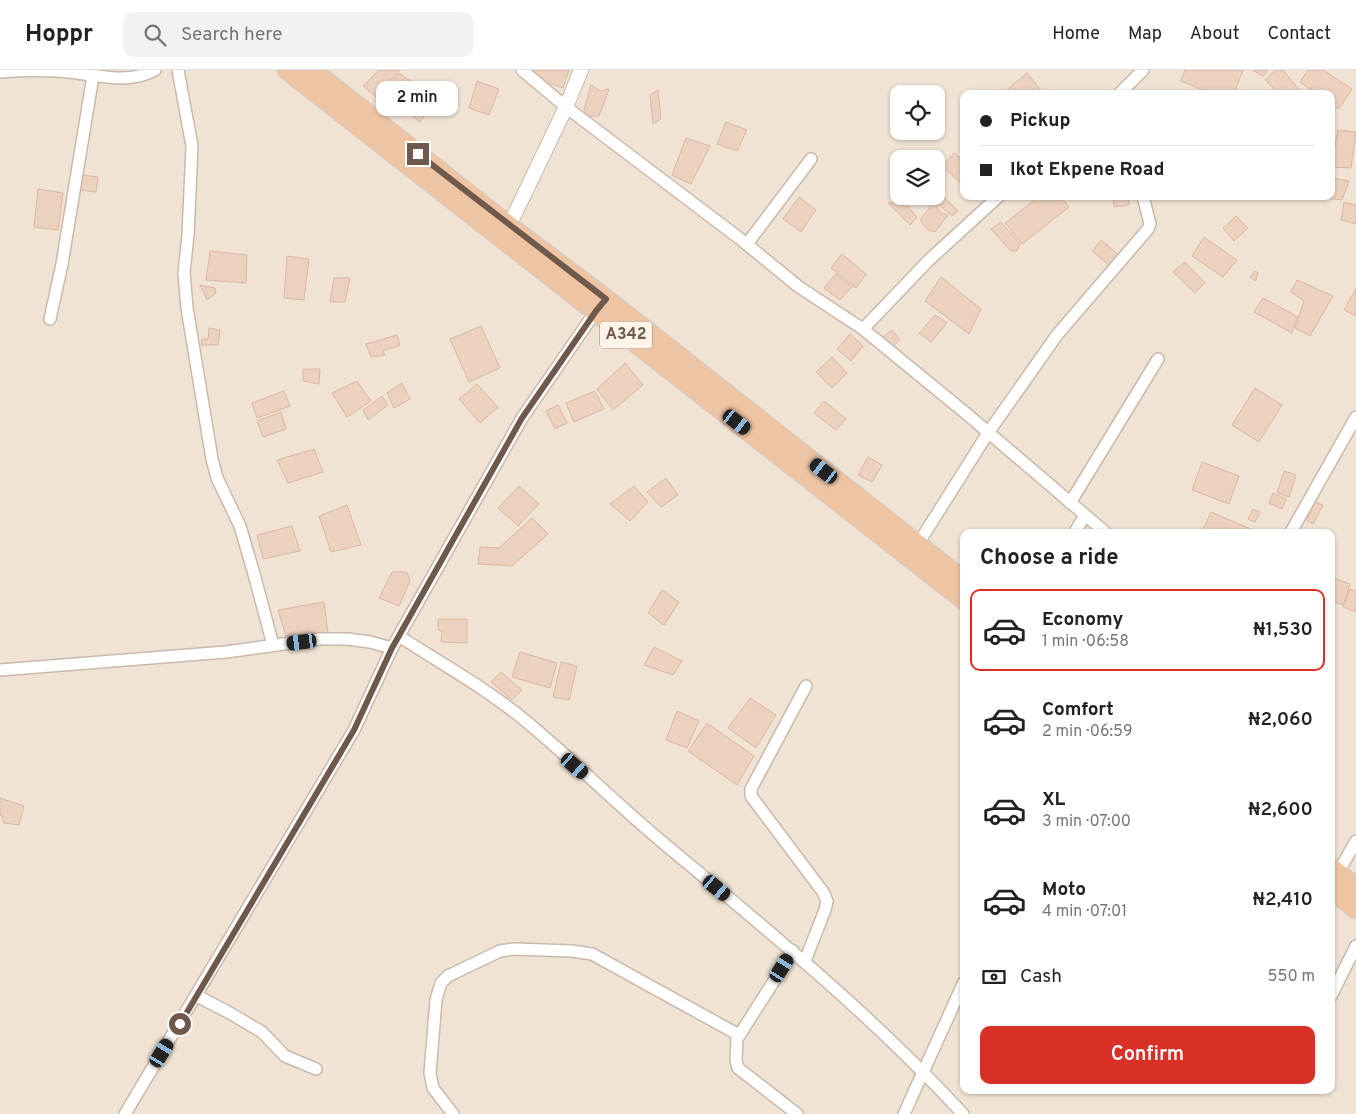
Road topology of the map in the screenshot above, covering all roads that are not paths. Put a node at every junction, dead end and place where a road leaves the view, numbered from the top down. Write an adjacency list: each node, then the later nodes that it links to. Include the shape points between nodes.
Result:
1 (156, 70): 9 (street, via 114,79)
2 (178, 70): 32 (street, via 192,146 184,273 187,308 216,478 240,526)
3 (287, 70): 17 (highway, A342)
4 (312, 70): 15 (highway, A342)
5 (522, 70): 11 (street)
6 (581, 70): 11 (street)
7 (1143, 70): 10 (street)
8 (0, 72): 9 (street, via 26,70)
9 (93, 76): 18 (street)
10 (1126, 90)
11 (566, 108): 15 (street); 16 (street)
12 (811, 159): 16 (street)
13 (995, 200): 19 (street)
14 (1144, 200): 22 (street, via 1150,224 1148,229 1058,335)
15 (509, 226): 17 (highway, A342)
16 (747, 244): 19 (street, via 799,287)
17 (601, 305): 28 (highway, A342); 30 (highway, A342); 31 (street, via 522,418)
18 (50, 319)
19 (862, 329): 22 (street)
20 (1158, 359): 23 (street)
21 (1355, 423): 27 (street)
22 (988, 433): 23 (street); 28 (street)
23 (1070, 503): 24 (street)
24 (1084, 515): 25 (street); 26 (street)
25 (1077, 529)
26 (1101, 529)
27 (1293, 529)
28 (918, 544): 29 (highway, A342)
29 (960, 577)
30 (960, 597)
31 (399, 636): 33 (street); 43 (street, via 521,718)
32 (273, 645): 33 (street, via 347,639); 34 (street, via 143,660)
33 (392, 648): 47 (street, via 354,730)
34 (0, 670)
35 (806, 686): 44 (street, via 751,789 752,796 827,901)
36 (1356, 842): 37 (street)
37 (1335, 876)
38 (1335, 880): 40 (highway)
39 (1335, 882): 41 (highway)
40 (1356, 887)
41 (1356, 908)
42 (1356, 946): 45 (street)
43 (793, 951): 44 (street); 48 (street)
44 (805, 962): 50 (street)
45 (1335, 988)
46 (960, 991): 50 (street)
47 (197, 996): 49 (street, via 262,1032 285,1056); 51 (street)
48 (739, 1035): 52 (street, via 592,954 500,951 448,976 441,984 436,1000 430,1072 433,1088); 53 (street, via 738,1068)
49 (316, 1069)
50 (924, 1071): 54 (street); 55 (street)
51 (126, 1114)
52 (453, 1114)
53 (797, 1114)
54 (904, 1114)
55 (964, 1114)

